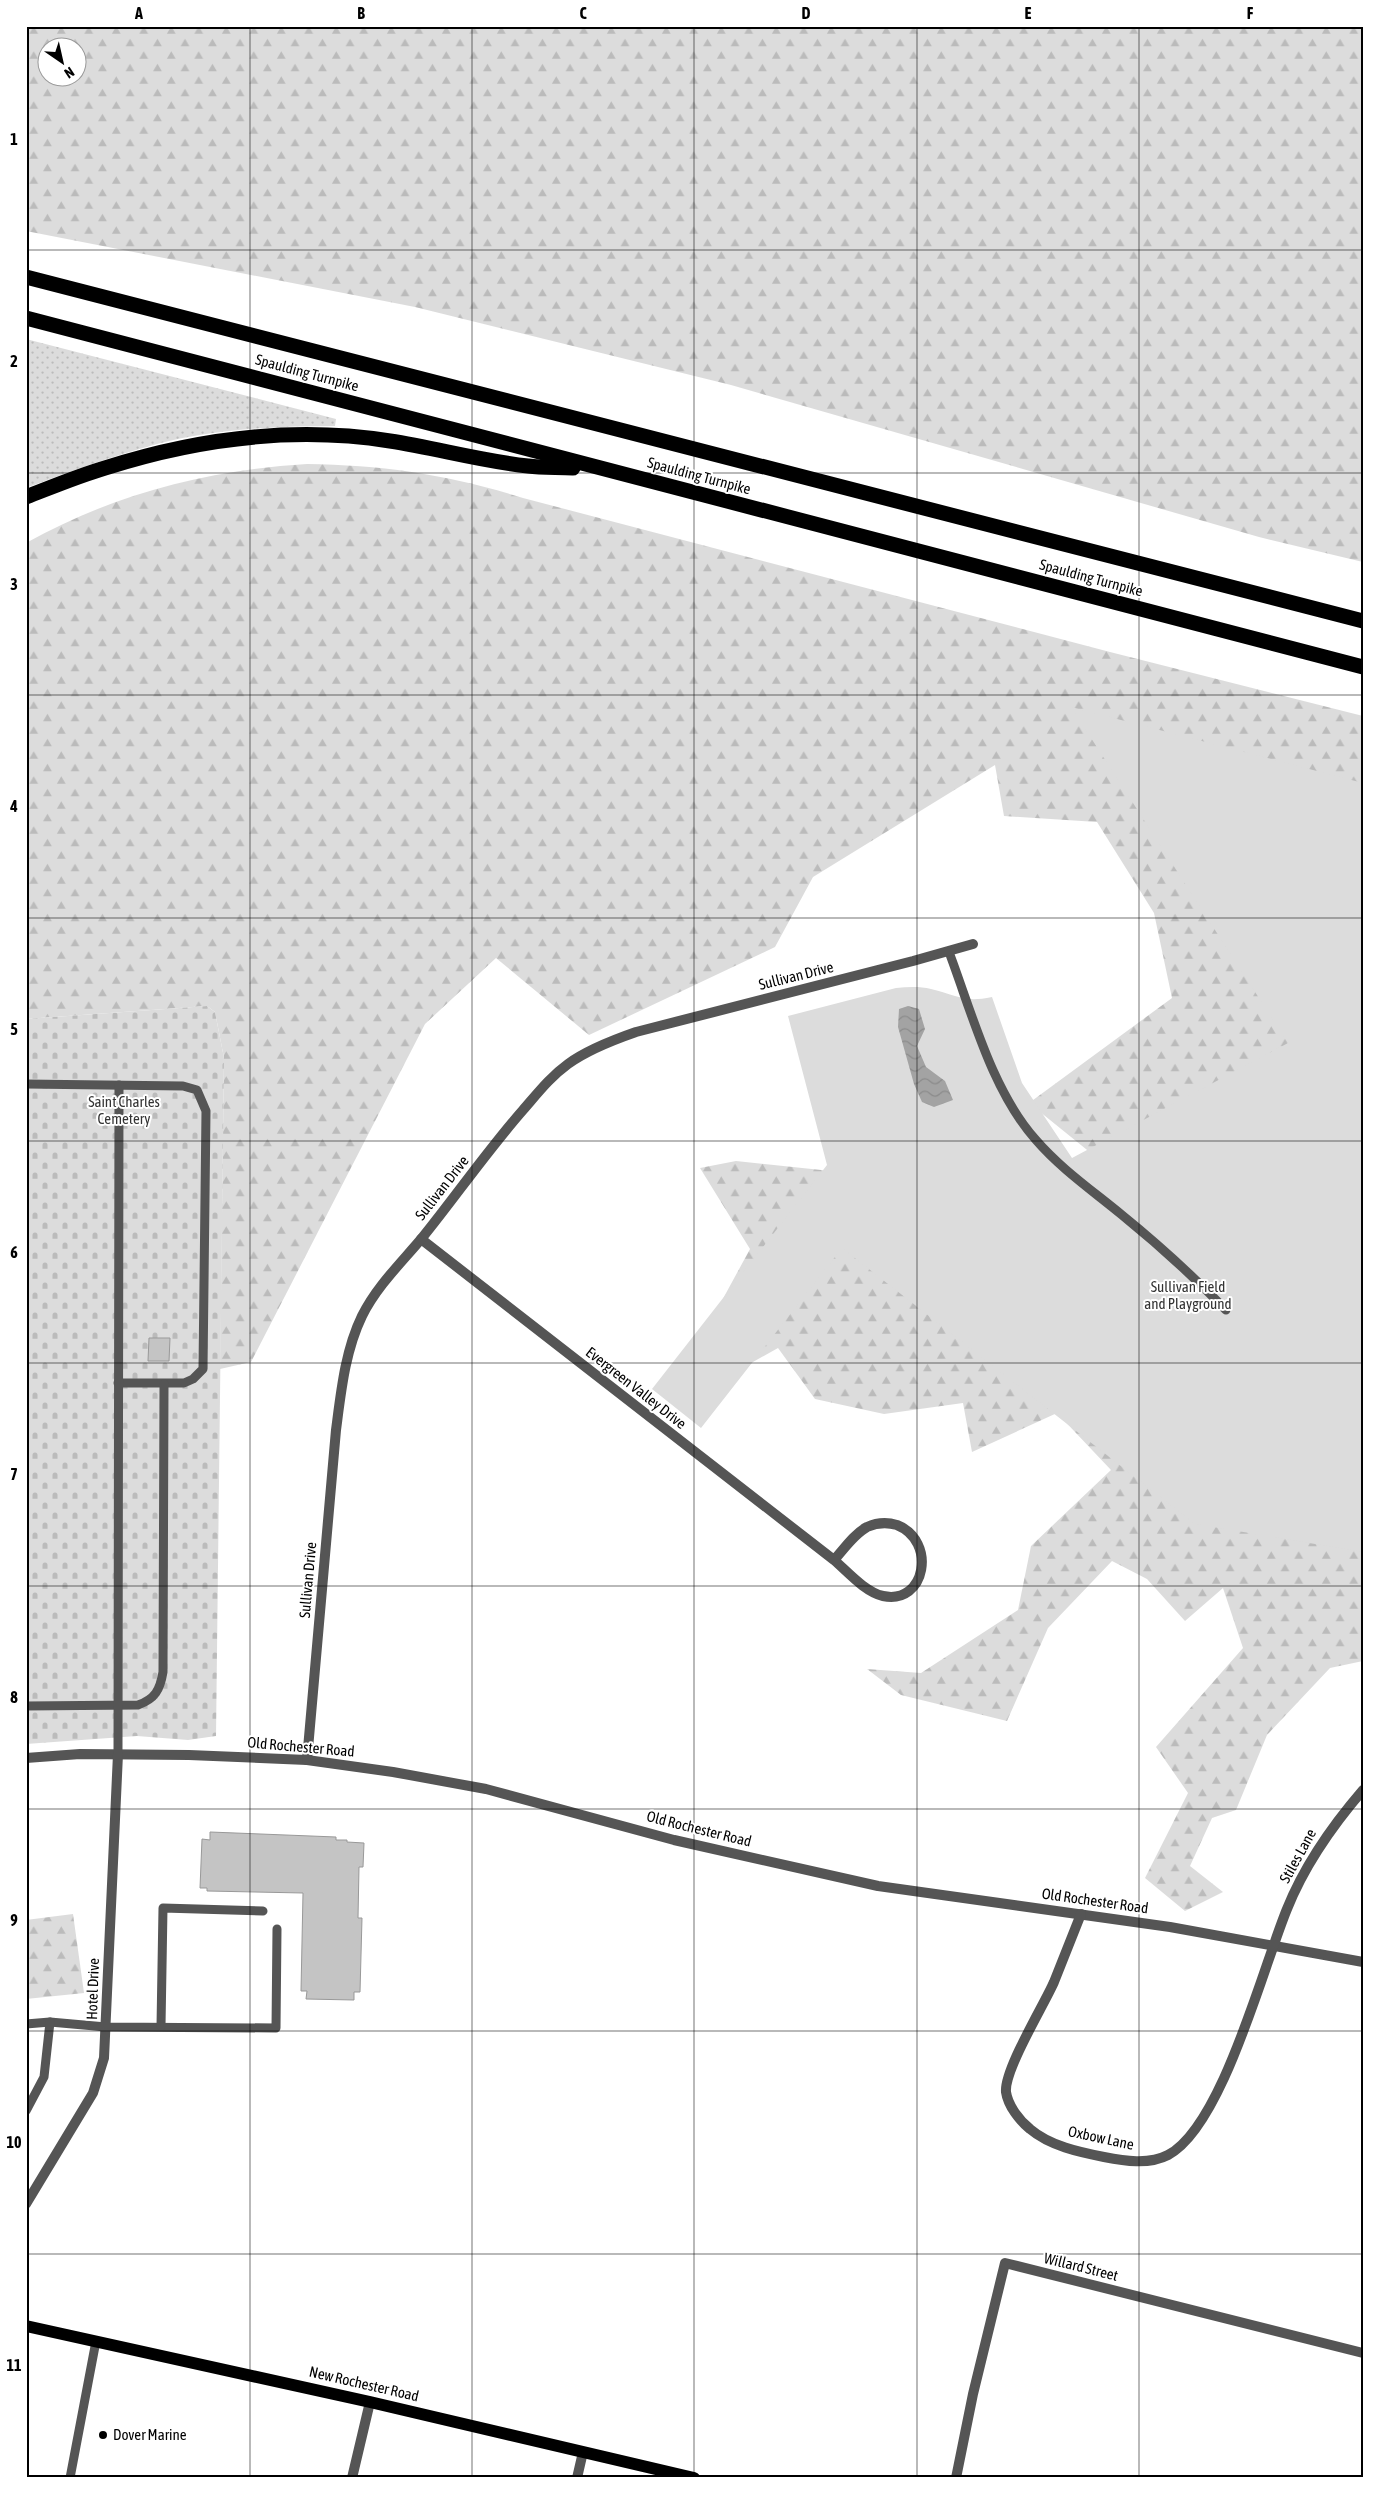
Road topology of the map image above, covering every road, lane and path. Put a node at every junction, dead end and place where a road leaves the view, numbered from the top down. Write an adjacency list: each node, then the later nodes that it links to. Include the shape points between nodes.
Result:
1 (26, 277): 5 (highway, Spaulding Turnpike)
2 (26, 318): 3 (highway, Spaulding Turnpike)
3 (599, 468): 4 (highway, via 528,466 389,441 298,434 218,441 148,455); 6 (highway, Spaulding Turnpike)
4 (26, 497)
5 (1363, 621)
6 (1363, 667)
7 (972, 944): 8 (street, Sullivan Drive)
8 (949, 952): 11 (street, Sullivan Drive, via 636,1032 569,1063 550,1078 505,1130); 12 (lane, via 999,1080 1009,1101 1036,1140 1069,1172 1195,1278)
9 (26, 1084): 10 (lane)
10 (119, 1085): 13 (lane); 14 (lane, via 183,1086 197,1090 206,1111 202,1369 184,1383)
11 (421, 1239): 15 (street, Evergreen Valley Drive); 20 (street, Sullivan Drive, via 388,1276 362,1315 342,1383)
12 (1226, 1310)
13 (118, 1383): 14 (lane); 16 (lane)
14 (164, 1384): 16 (lane, via 163,1672 160,1687 152,1700 138,1705)
15 (834, 1560): 15 (street, Evergreen Valley Drive, via 872,1592 893,1597 914,1586 923,1562 921,1549 904,1528 879,1523 866,1527)
16 (116, 1705): 17 (lane); 18 (lane)
17 (26, 1706)
18 (118, 1754): 19 (street, Old Rochester Road); 20 (street, Old Rochester Road); 30 (street, Hotel Drive)
19 (26, 1758)
20 (307, 1760): 23 (street, Old Rochester Road, via 428,1777 486,1789 674,1840 878,1886)
21 (1363, 1790): 25 (street, Stiles Lane, via 1336,1820 1311,1859)
22 (263, 1911): 29 (lane, via 163,1908)
23 (1081, 1914): 25 (street, Old Rochester Road); 25 (street, Oxbow Lane, via 1012,2069 1006,2092 1016,2115 1051,2143 1119,2160 1143,2162 1167,2156 1186,2142 1211,2102 1242,2038)
24 (277, 1929): 29 (lane, via 276,2028)
25 (1273, 1945): 26 (street, Old Rochester Road)
26 (1363, 1962)
27 (50, 2022): 28 (lane); 30 (lane); 31 (lane, via 44,2077)
28 (26, 2024)
29 (161, 2026): 30 (lane)
30 (106, 2027): 32 (street, Hotel Drive, via 104,2058 93,2093)
31 (26, 2111)
32 (26, 2204)
33 (26, 2326): 34 (main road, New Rochester Road)
34 (96, 2341): 36 (main road, New Rochester Road); 38 (lane)
35 (1363, 2353): 42 (street, Willard Street, via 1005,2263)
36 (370, 2402): 37 (main road, New Rochester Road); 39 (street)
37 (583, 2452): 40 (street); 41 (main road, New Rochester Road)
38 (70, 2478)
39 (352, 2478)
40 (577, 2478)
41 (694, 2478)
42 (956, 2478)

